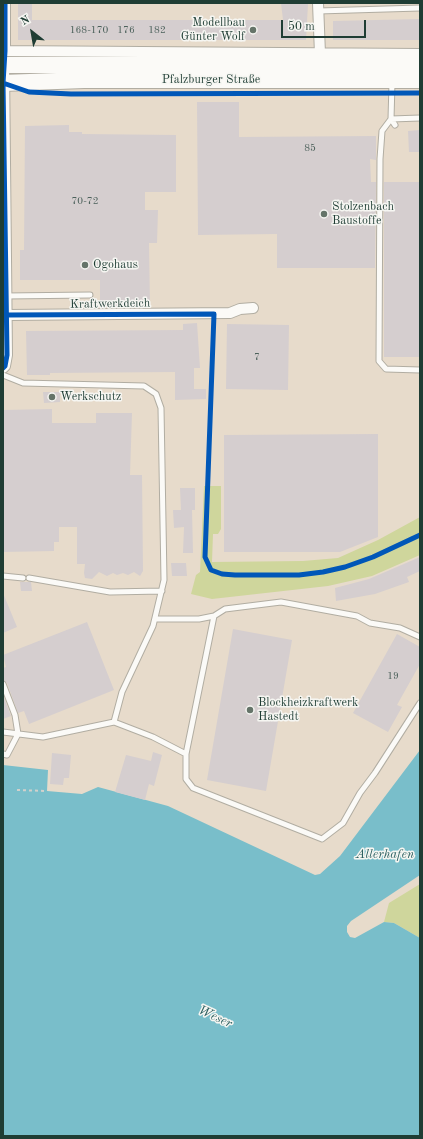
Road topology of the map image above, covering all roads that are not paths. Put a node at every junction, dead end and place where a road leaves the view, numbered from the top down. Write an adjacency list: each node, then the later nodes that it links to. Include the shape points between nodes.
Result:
1 (5, 3): 6 (street)
2 (318, 7): 3 (lane); 4 (street)
3 (420, 8)
4 (320, 54): 5 (street); 6 (street)
5 (420, 54)
6 (4, 58): 7 (main road, Pfalzburger Straße); 10 (street)
7 (420, 65)
8 (392, 80): 9 (main road, Pfalzburger Straße); 10 (main road, Pfalzburger Straße, via 84,80); 12 (lane)
9 (420, 80)
10 (3, 83): 15 (street)
11 (420, 118): 12 (lane)
12 (391, 119): 13 (lane); 19 (lane, via 382,131 380,159 379,361 386,369)
13 (395, 125)
14 (90, 295): 15 (lane)
15 (6, 296): 17 (street)
16 (252, 308): 17 (street, Kraftwerkdeich, via 240,309 230,314)
17 (7, 315): 18 (street, via 7,355)
18 (3, 368)
19 (420, 370)
20 (3, 375): 24 (lane, via 23,383 144,386 156,394 161,408 164,580)
21 (3, 576): 22 (lane)
22 (23, 578)
23 (29, 578): 24 (lane, via 110,592)
24 (162, 591): 26 (lane)
25 (214, 616): 26 (lane, via 199,619); 27 (lane, via 225,609 281,602 357,616 370,623 400,628); 34 (lane)
26 (155, 619): 30 (lane, via 122,692)
27 (420, 637)
28 (3, 684): 32 (lane, via 15,715)
29 (420, 703): 34 (lane, via 360,793 344,823 322,839 193,788 186,778)
30 (114, 722): 32 (lane, via 43,736); 34 (lane, via 153,737)
31 (3, 732): 32 (lane)
32 (18, 734): 33 (lane, via 7,755)
33 (3, 754)
34 (186, 754)

